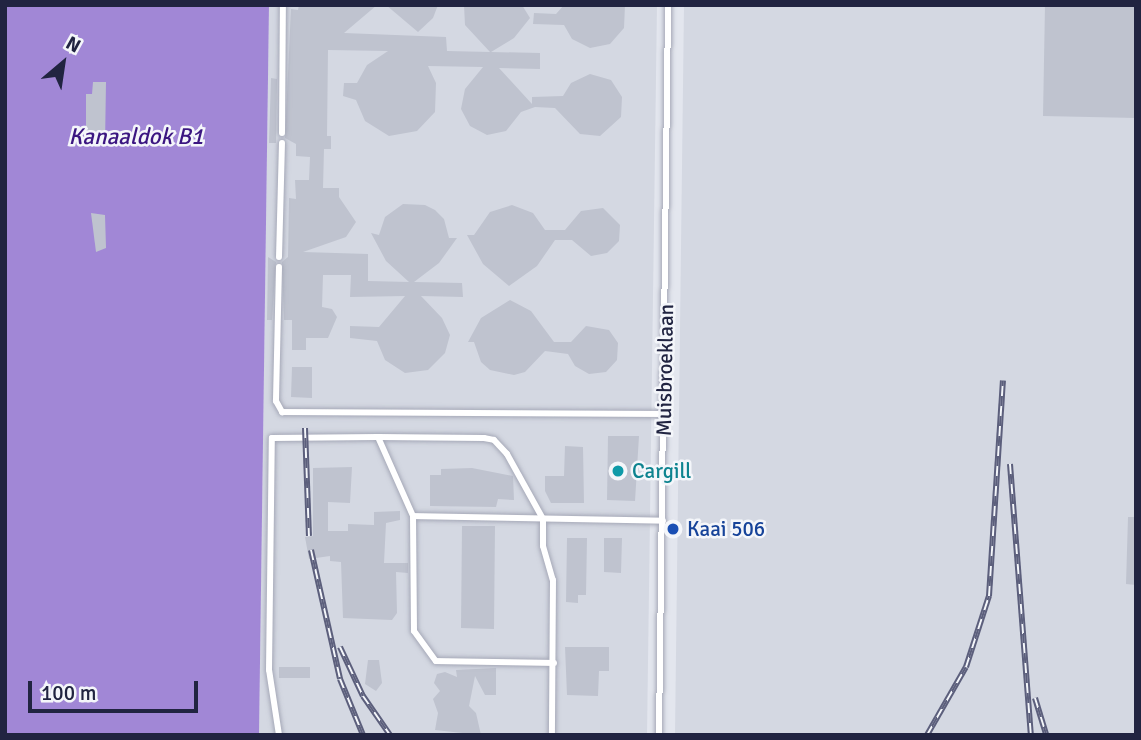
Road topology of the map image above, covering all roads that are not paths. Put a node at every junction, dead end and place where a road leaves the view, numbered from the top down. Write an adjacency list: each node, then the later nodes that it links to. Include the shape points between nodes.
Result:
1 (283, 5): 3 (lane)
2 (668, 5): 7 (lane, Muisbroeklaan)
3 (282, 134)
4 (282, 143): 5 (lane)
5 (279, 257)
6 (279, 267): 7 (lane, via 276,401 282,412)
7 (664, 414): 11 (lane, Muisbroeklaan)
8 (378, 437): 9 (lane); 10 (lane, via 494,440 507,454); 13 (lane, via 272,438 269,670)
9 (412, 516): 10 (lane); 12 (lane, via 414,631 436,660)
10 (543, 519): 11 (lane); 12 (lane, via 542,546 553,580)
11 (663, 521): 15 (lane, Muisbroeklaan)
12 (554, 663): 14 (lane)
13 (279, 735)
14 (552, 735)
15 (659, 735)

